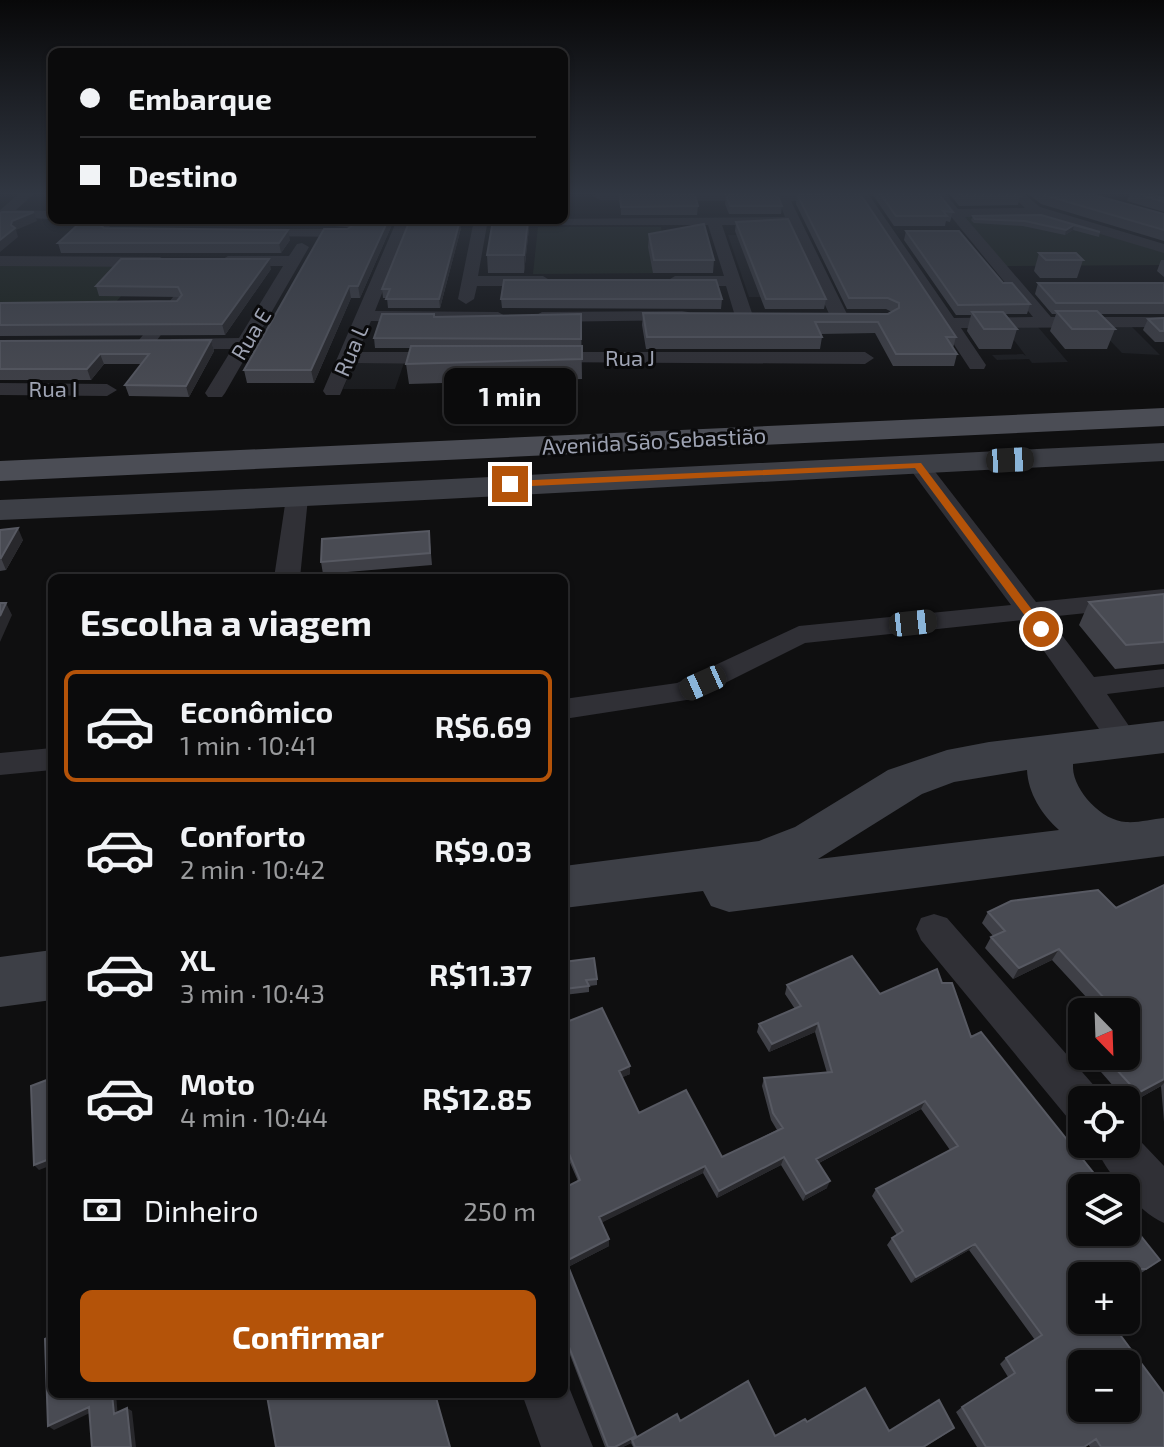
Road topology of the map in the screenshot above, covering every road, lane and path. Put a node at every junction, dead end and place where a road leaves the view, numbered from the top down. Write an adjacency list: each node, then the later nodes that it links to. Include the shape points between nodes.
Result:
1 (75, 260): 8 (street)
2 (388, 260): 16 (street, Rua L)
3 (473, 260): 10 (street)
4 (726, 260): 13 (street)
5 (813, 260): 19 (street)
6 (911, 260): 23 (street)
7 (989, 260): 14 (street)
8 (194, 261): 9 (street); 26 (street, via 138,344)
9 (294, 261): 26 (street, Rua E)
10 (469, 281): 11 (street); 20 (street)
11 (565, 281)
12 (657, 281): 13 (street)
13 (733, 281): 18 (street)
14 (1015, 286): 15 (street); 21 (street)
15 (1043, 286)
16 (364, 316): 20 (street); 27 (street, Rua L)
17 (697, 316): 24 (street)
18 (744, 316)
19 (839, 316)
20 (462, 317): 24 (street, via 517,317)
21 (1046, 322): 22 (street); 23 (street)
22 (1164, 322)
23 (950, 323): 30 (street)
24 (604, 338): 25 (street, Rua J, via 868,364); 29 (street, Rua J)
25 (856, 339)
26 (246, 343): 35 (street, Rua E)
27 (347, 357): 28 (street); 34 (street, Rua L)
28 (464, 358)
29 (527, 358)
30 (977, 365)
31 (0, 389): 32 (street, Rua I)
32 (107, 390)
33 (1164, 390): 37 (main road, Avenida São Sebastião)
34 (333, 391)
35 (215, 393)
36 (1164, 417): 40 (main road, Avenida São Sebastião)
37 (303, 429)
38 (1164, 452): 39 (street)
39 (918, 465): 41 (street); 45 (street)
40 (0, 471)
41 (297, 498): 42 (street); 43 (street)
42 (0, 510)
43 (288, 574)
44 (1164, 597): 45 (street)
45 (1026, 610): 47 (street); 48 (street, via 799,635 683,692)
46 (1164, 678): 47 (street)
47 (1087, 687): 49 (street)
48 (568, 708)
49 (1144, 740): 50 (street)
50 (1051, 752): 53 (street, via 1052,785 1084,825); 54 (street, via 989,758 905,782 812,841 763,860)
51 (48, 759): 52 (street)
52 (0, 764)
53 (1141, 840): 55 (street)
54 (568, 887)
55 (568, 912)
56 (934, 929): 61 (street)
57 (48, 948): 58 (street)
58 (0, 954)
59 (48, 976): 60 (street)
60 (0, 982)
61 (1068, 1087)
62 (1128, 1158): 63 (street)
63 (1164, 1200)
64 (549, 1398): 65 (street)
65 (567, 1447)

